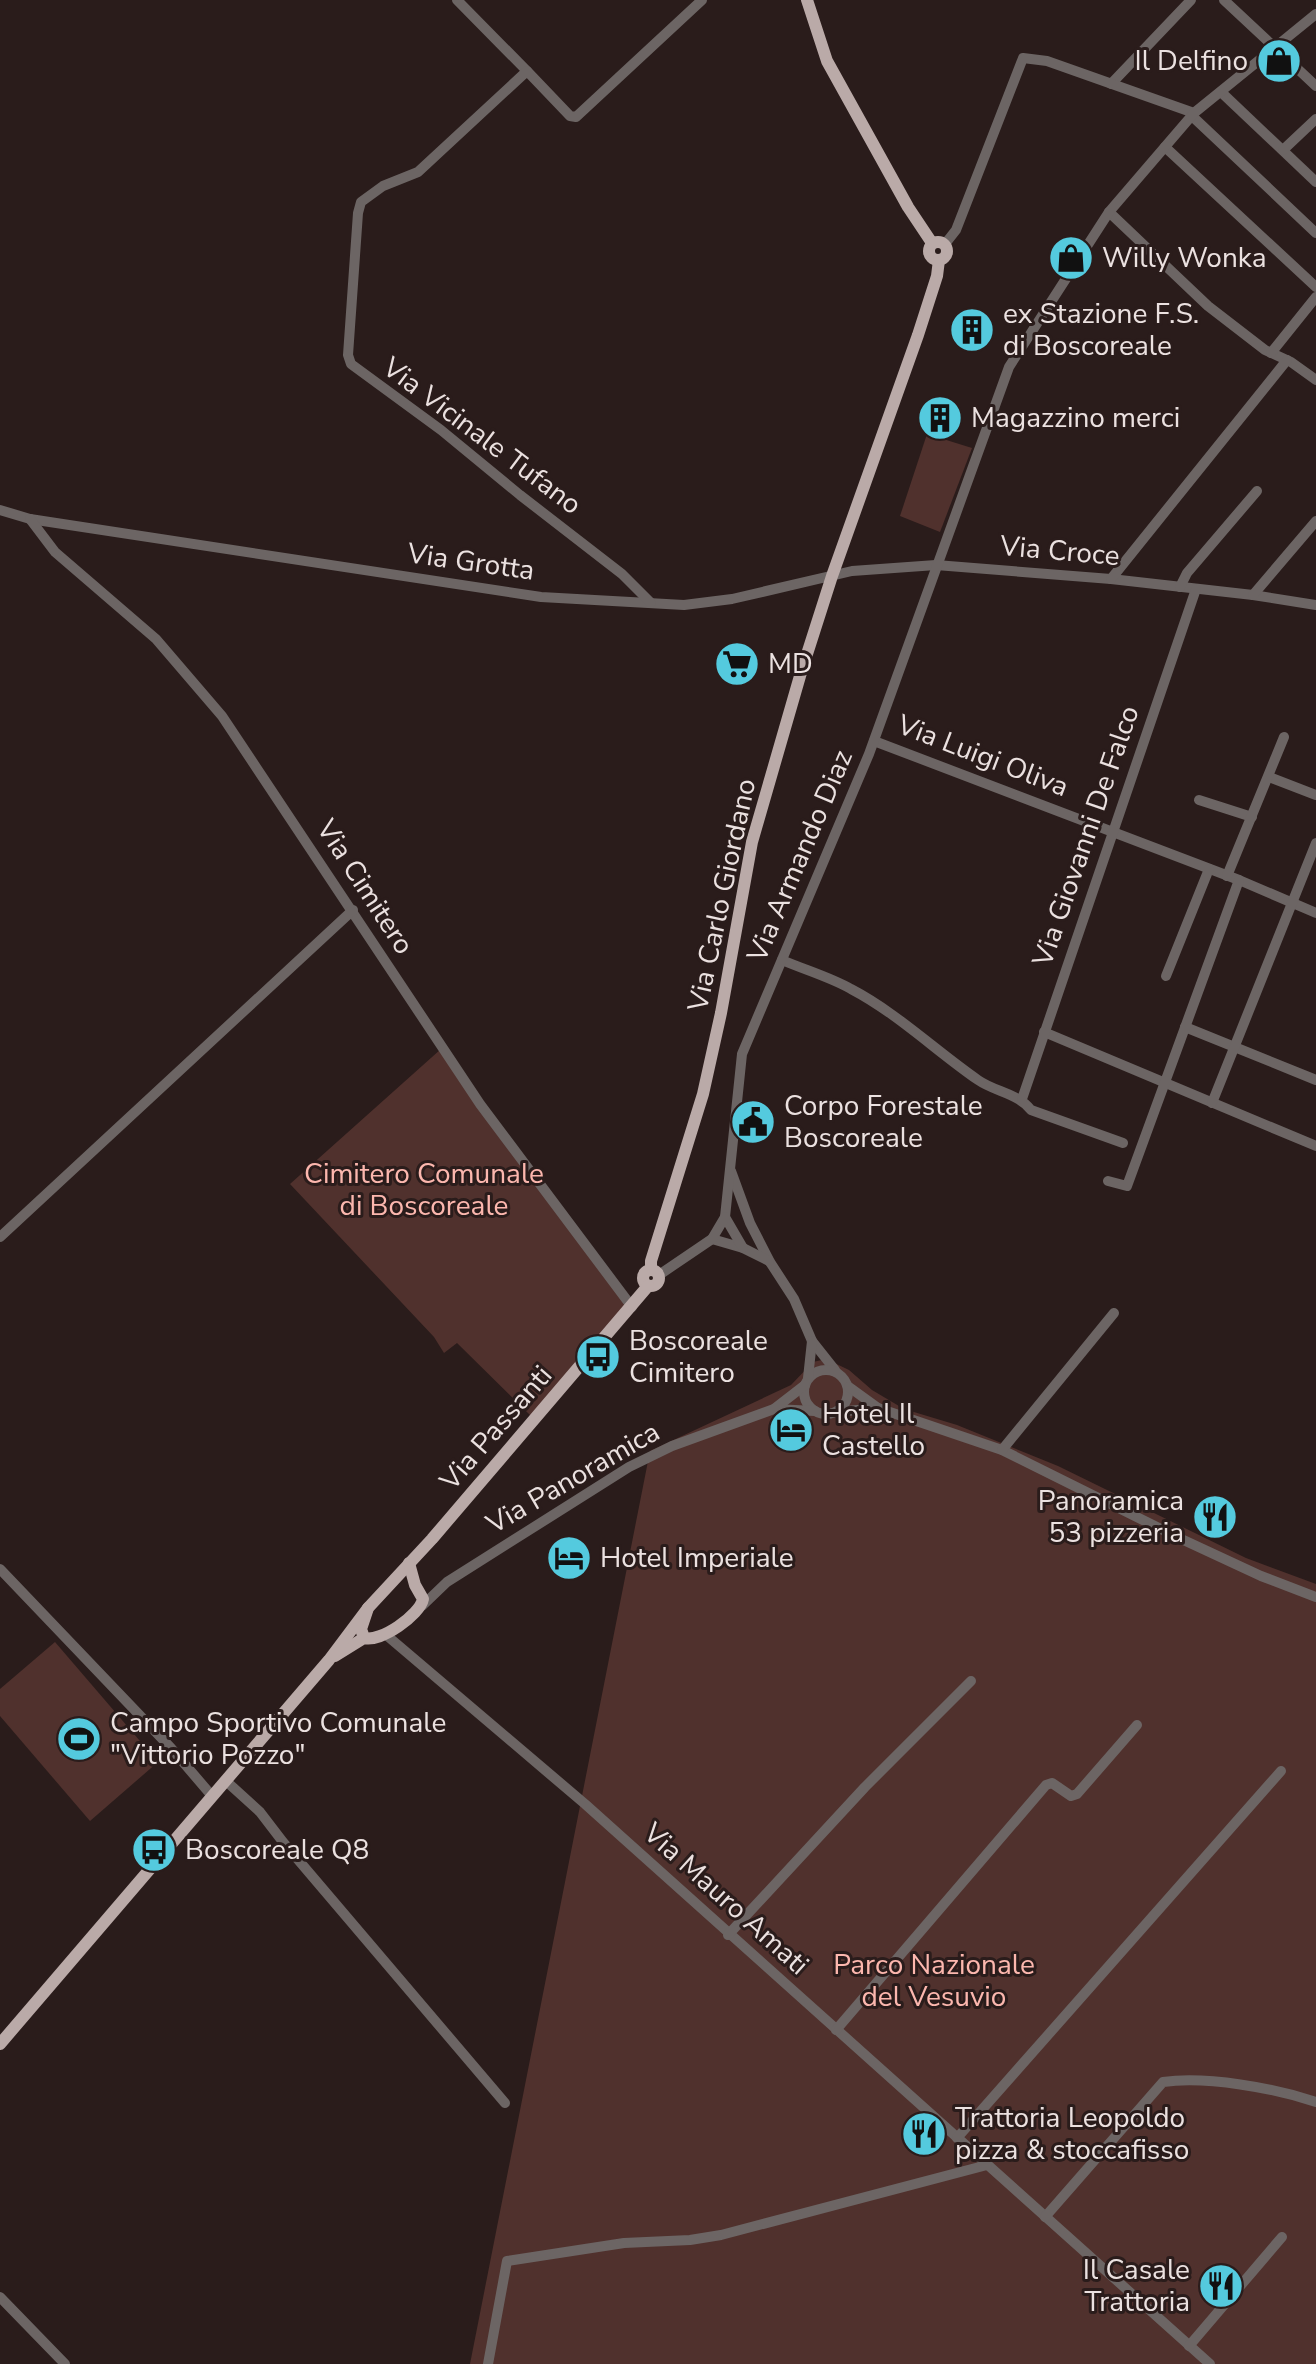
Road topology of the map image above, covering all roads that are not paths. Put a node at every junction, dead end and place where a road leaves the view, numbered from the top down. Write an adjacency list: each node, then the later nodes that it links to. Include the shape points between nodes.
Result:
1 (457, 0): 8 (street)
2 (702, 0): 8 (street, via 576,117)
3 (807, 0): 19 (main road, via 827,61 908,207)
4 (1191, 0): 9 (street)
5 (1224, 0): 7 (street)
6 (1316, 14): 7 (street, Via Armando Diaz)
7 (1275, 48): 10 (street); 11 (street, Via Armando Diaz)
8 (527, 71): 35 (street, Via Vicinale Tufano, via 418,172 361,202 348,355 359,372 441,430)
9 (1111, 84): 12 (street); 19 (street, via 1023,58 956,230)
10 (1316, 86)
11 (1221, 92): 12 (street, Via Armando Diaz); 15 (street)
12 (1193, 114): 14 (street, Via Armando Diaz); 18 (street)
13 (1316, 119): 15 (street)
14 (1165, 147): 17 (street, Via Armando Diaz); 20 (street)
15 (1283, 150): 16 (street)
16 (1316, 182)
17 (1109, 212): 22 (street, via 1208,306); 29 (street, Via Armando Diaz, via 1009,367)
18 (1316, 233)
19 (939, 244): 30 (main road, Via Carlo Giordano, via 929,254 939,260 937,276 918,335)
20 (1316, 287)
21 (1316, 297): 22 (street)
22 (1271, 353): 23 (street)
23 (1287, 360): 24 (street); 31 (street)
24 (1316, 380)
25 (1257, 491): 32 (street)
26 (0, 510): 27 (street, Via Grotta)
27 (30, 519): 35 (street, Via Grotta, via 541,597); 49 (street, Via Cimitero, via 55,552 156,639 187,673)
28 (1316, 521): 34 (street)
29 (936, 565): 30 (street, Via Grotta); 31 (street, Via Croce); 38 (street, Via Armando Diaz)
30 (832, 576): 35 (street, Via Grotta, via 732,599); 70 (main road, Via Carlo Giordano, via 752,842 703,1094 651,1261)
31 (1111, 579): 32 (street, Via Croce)
32 (1180, 587): 33 (street, Via Croce)
33 (1196, 589): 34 (street, Via Croce); 43 (street, Via Giovanni De Falco)
34 (1253, 595): 36 (street, Via Croce)
35 (651, 603)
36 (1316, 605)
37 (1284, 737): 39 (street)
38 (874, 741): 43 (street, Via Luigi Oliva); 51 (street, Via Armando Diaz)
39 (1269, 777): 40 (street); 42 (street)
40 (1316, 795)
41 (1199, 800): 42 (street)
42 (1252, 817): 46 (street)
43 (1112, 832): 45 (street, Via Luigi Oliva); 54 (street, Via Giovanni De Falco)
44 (1316, 843): 48 (street)
45 (1209, 869): 46 (street, Via Luigi Oliva); 52 (street)
46 (1227, 876): 47 (street, Via Luigi Oliva)
47 (1239, 880): 48 (street, Via Luigi Oliva); 53 (street)
48 (1291, 903): 50 (street, Via Luigi Oliva); 55 (street)
49 (353, 910): 66 (street); 71 (street, Via Cimitero, via 480,1104)
50 (1316, 913)
51 (782, 960): 58 (street, via 852,989 981,1082); 62 (street, Via Armando Diaz, via 742,1054)
52 (1166, 976)
53 (1185, 1027): 55 (street); 57 (street)
54 (1044, 1032): 57 (street); 58 (street, Via Giovanni De Falco)
55 (1234, 1047): 56 (street); 59 (street)
56 (1316, 1080)
57 (1164, 1082): 59 (street); 63 (street, via 1127,1186)
58 (1022, 1099): 60 (street, via 1031,1110)
59 (1212, 1103): 61 (street)
60 (1123, 1143)
61 (1316, 1146)
62 (731, 1169): 64 (street, Via Armando Diaz); 65 (street, Via Armando Diaz)
63 (1108, 1181)
64 (725, 1217): 65 (street); 67 (street); 68 (street)
65 (750, 1223): 69 (street, Via Armando Diaz)
66 (0, 1237)
67 (712, 1239): 68 (street, Via Armando Diaz); 70 (street)
68 (743, 1248): 69 (street, Via Armando Diaz)
69 (770, 1262): 73 (street, Via Armando Diaz)
70 (655, 1273): 71 (main road, Via Passanti, via 643,1277 648,1286)
71 (632, 1307): 82 (main road, Via Passanti)
72 (1114, 1313): 81 (street)
73 (812, 1341): 74 (street, Via Panoramica); 75 (street)
74 (835, 1370): 75 (street, Via Panoramica, via 820,1370); 76 (street, Via Panoramica)
75 (806, 1381): 78 (street, Via Panoramica); 79 (street, via 805,1400)
76 (849, 1387): 77 (street, Via Panoramica); 80 (street, via 847,1401)
77 (878, 1408): 80 (street, Via Panoramica); 81 (street, Via Panoramica)
78 (774, 1409): 79 (street, Via Panoramica); 84 (street, Via Panoramica, via 629,1467)
79 (815, 1411): 80 (street, Via Panoramica)
80 (837, 1412)
81 (1002, 1450): 87 (street, Via Panoramica, via 1177,1537)
82 (409, 1563): 85 (main road); 86 (main road, Via Passanti)
83 (0, 1569): 97 (street)
84 (447, 1582): 85 (street, Via Panoramica); 88 (street, Via Panoramica)
85 (417, 1588): 86 (main road, via 402,1584); 88 (main road)
86 (381, 1594): 89 (main road, Via Passanti)
87 (1316, 1597)
88 (422, 1606): 90 (main road, Via Passanti)
89 (368, 1608): 91 (main road, via 361,1629); 92 (main road, Via Passanti)
90 (385, 1634): 91 (main road, Via Passanti); 98 (street, Via Mauro Amati, via 585,1804)
91 (364, 1638): 92 (main road, Via Passanti)
92 (329, 1660): 96 (main road, Via Passanti)
93 (971, 1681): 98 (street)
94 (1137, 1725): 99 (street, via 1077,1794 1046,1785)
95 (1281, 1771): 103 (street)
96 (226, 1781): 97 (main road, Via Passanti); 102 (street, via 260,1812)
97 (212, 1796): 100 (main road, Via Passanti)
98 (728, 1935): 99 (street, Via Mauro Amati)
99 (836, 2030): 103 (street, Via Mauro Amati)
100 (1, 2042)
101 (1316, 2102): 105 (street, via 1250,2087 1163,2082)
102 (505, 2103)
103 (957, 2138): 104 (street, Via Mauro Amati)
104 (987, 2165): 105 (street, Via Mauro Amati); 110 (street, via 721,2235 507,2261)
105 (1045, 2217): 108 (street, Via Mauro Amati)
106 (1282, 2237): 108 (street)
107 (0, 2297): 109 (street)
108 (1189, 2346): 111 (street, Via Mauro Amati)
109 (65, 2364)
110 (488, 2364)
111 (1210, 2364)

